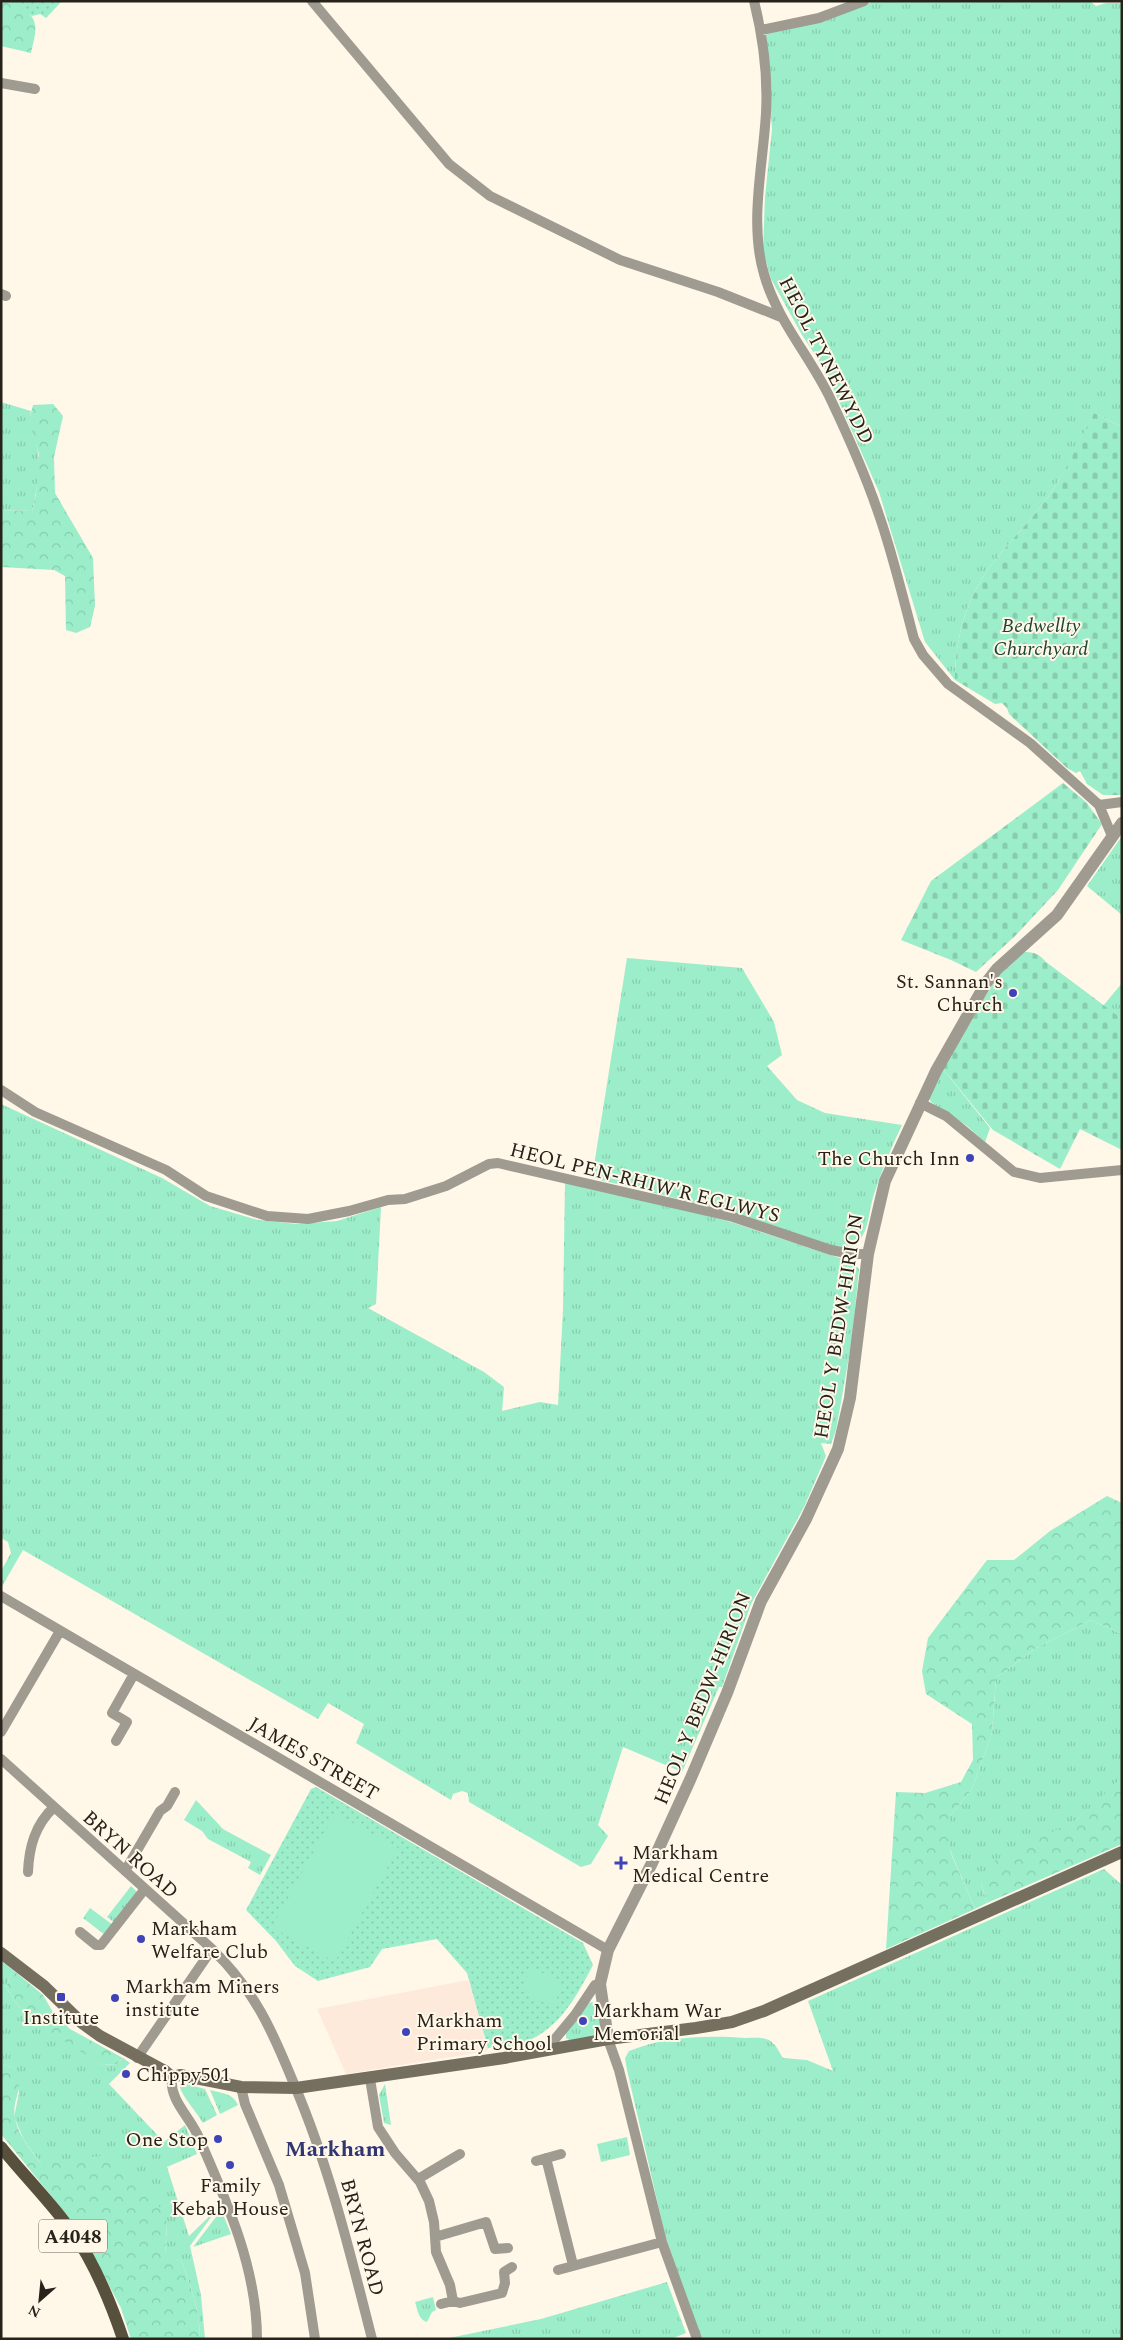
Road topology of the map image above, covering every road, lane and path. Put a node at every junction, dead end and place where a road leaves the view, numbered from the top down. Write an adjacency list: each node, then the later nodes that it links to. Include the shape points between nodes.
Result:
1 (312, 1): 7 (street, via 449,164 490,196 620,260 718,292)
2 (754, 1): 4 (street, HEOL TYNEWYDD)
3 (864, 1): 4 (street, via 819,18)
4 (761, 30): 7 (street, HEOL TYNEWYDD, via 766,112 757,246 764,275)
5 (1, 83): 6 (street)
6 (35, 89)
7 (781, 317): 9 (street, HEOL TYNEWYDD, via 808,357 857,457 880,516 914,639 923,655 948,684 1030,743)
8 (1122, 802): 9 (street)
9 (1099, 804): 11 (street)
10 (1122, 823): 11 (street, HEOL Y BEDW-HIRION)
11 (1112, 836): 13 (street, HEOL Y BEDW-HIRION, via 1056,915 986,983)
12 (1, 1090): 15 (street, HEOL PEN-RHIW'R EGLWYS, via 35,1112 166,1170 206,1196 267,1216 308,1219 413,1197 498,1162 733,1218 831,1250)
13 (920, 1103): 14 (street, via 946,1116 1014,1172 1040,1178); 15 (street, HEOL Y BEDW-HIRION, via 884,1181)
14 (1122, 1170)
15 (868, 1254): 30 (street, HEOL Y BEDW-HIRION, via 850,1398 838,1449 806,1519 761,1601 690,1780)
16 (1, 1596): 17 (street, JAMES STREET)
17 (60, 1631): 18 (street, JAMES STREET); 19 (street)
18 (134, 1674): 20 (street, via 112,1713 127,1722); 30 (street, JAMES STREET)
19 (1, 1732)
20 (116, 1741)
21 (1, 1759): 23 (street, BRYN ROAD)
22 (175, 1792): 25 (street, via 160,1811)
23 (54, 1807): 25 (street, BRYN ROAD); 26 (street, via 35,1834)
24 (1122, 1852): 33 (main road, via 764,2011 732,2022)
25 (125, 1871): 27 (street, BRYN ROAD)
26 (28, 1872)
27 (144, 1890): 28 (street, via 101,1945 96,1945); 29 (street, BRYN ROAD)
28 (80, 1932)
29 (212, 1949): 35 (street); 39 (street, BRYN ROAD, via 255,2000 271,2028)
30 (608, 1950): 32 (street, HEOL Y BEDW-HIRION)
31 (1, 1953): 35 (main road, via 44,1986 82,2023)
32 (600, 1984): 33 (street, HEOL Y BEDW-HIRION); 34 (street, via 595,1985 575,2015)
33 (608, 2039): 34 (main road); 45 (street, via 619,2070)
34 (544, 2051): 37 (main road)
35 (137, 2058): 36 (main road)
36 (172, 2077): 38 (main road, via 180,2075); 53 (street, via 171,2091 199,2136 239,2236 249,2269)
37 (370, 2079): 39 (main road); 43 (street, via 378,2127)
38 (241, 2087): 39 (main road); 54 (street, via 287,2211 305,2273)
39 (296, 2088): 55 (street, BRYN ROAD, via 325,2164)
40 (1, 2147): 52 (main road, A4048, via 86,2254 109,2298)
41 (460, 2154): 43 (street)
42 (562, 2154): 47 (street, via 541,2160)
43 (418, 2179): 44 (street, via 431,2207)
44 (435, 2237): 46 (street, via 486,2222 496,2249); 50 (street, via 438,2262 450,2285)
45 (662, 2242): 47 (street); 56 (street)
46 (508, 2248)
47 (573, 2265): 49 (street)
48 (512, 2267): 50 (street, via 504,2272 502,2293 460,2303)
49 (558, 2270)
50 (453, 2301): 51 (street)
51 (442, 2304)
52 (123, 2339)
53 (257, 2339)
54 (315, 2339)
55 (372, 2339)
56 (697, 2339)

